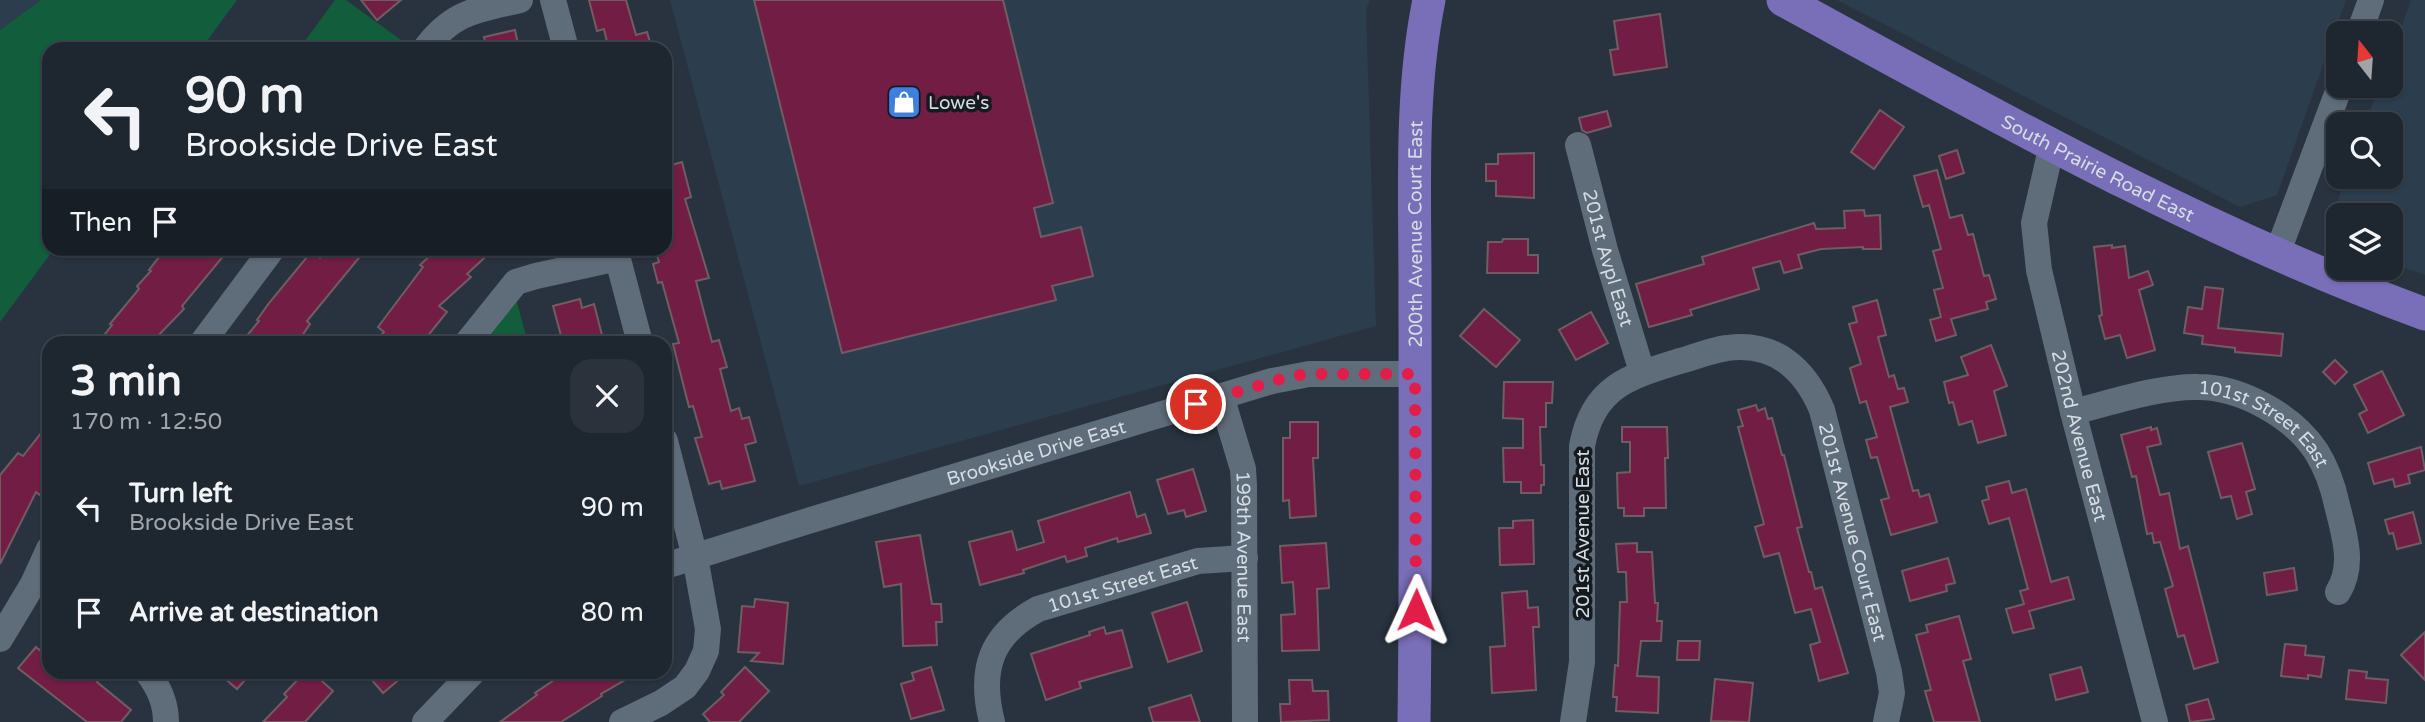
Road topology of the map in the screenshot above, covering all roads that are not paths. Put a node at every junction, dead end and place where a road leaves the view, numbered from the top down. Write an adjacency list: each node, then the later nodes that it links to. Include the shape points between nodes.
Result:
1 (520, 0): 7 (street, via 462,16 447,24)
2 (553, 0): 8 (street)
3 (1429, 0): 21 (main road, 200th Avenue Court East, via 1415,150)
4 (1783, 0): 11 (main road, South Prairie Road East)
5 (2371, 0): 6 (street)
6 (2363, 21)
7 (431, 42)
8 (564, 42)
9 (2336, 98): 12 (street)
10 (1578, 145): 20 (street, 201st Avpl East)
11 (2052, 145): 12 (main road, South Prairie Road East); 23 (street, 202nd Avenue East, via 2037,205 2035,241)
12 (2277, 254): 16 (main road, South Prairie Road East)
13 (267, 256): 17 (street)
14 (606, 256): 18 (street, via 516,282)
15 (618, 256): 19 (street)
16 (2425, 314)
17 (206, 336)
18 (473, 336)
19 (638, 336)
20 (1642, 373): 39 (street, 201st Avenue East, via 1606,394 1585,428 1582,662); 40 (street, 201st Avenue Court East, via 1726,348 1745,347 1781,357 1813,389 1889,672 1892,693)
21 (1415, 374): 22 (street, Brookside Drive East, via 1309,374); 38 (main road, 200th Avenue Court East)
22 (1221, 396): 25 (street, Brookside Drive East); 26 (street, 199th Avenue East, via 1243,469)
23 (2073, 412): 29 (street, 101st Street East, via 2197,387 2244,396 2263,405 2303,436 2325,467 2347,546 2346,579); 41 (street, 202nd Avenue East)
24 (672, 468): 25 (street)
25 (695, 557): 27 (street, Brookside Drive East); 35 (street, via 708,629 706,651 685,687)
26 (1245, 558): 36 (street, 101st Street East, via 1198,561 1038,609 1022,618 1008,630 992,656 986,677); 37 (street, 199th Avenue East)
27 (672, 564)
28 (41, 589): 30 (street)
29 (2338, 592)
30 (0, 639)
31 (152, 679): 33 (street, via 160,690)
32 (466, 679): 34 (street)
33 (166, 716)
34 (425, 722)
35 (622, 722)
36 (992, 722)
37 (1245, 722)
38 (1414, 722)
39 (1573, 722)
40 (1886, 722)
41 (2155, 722)

